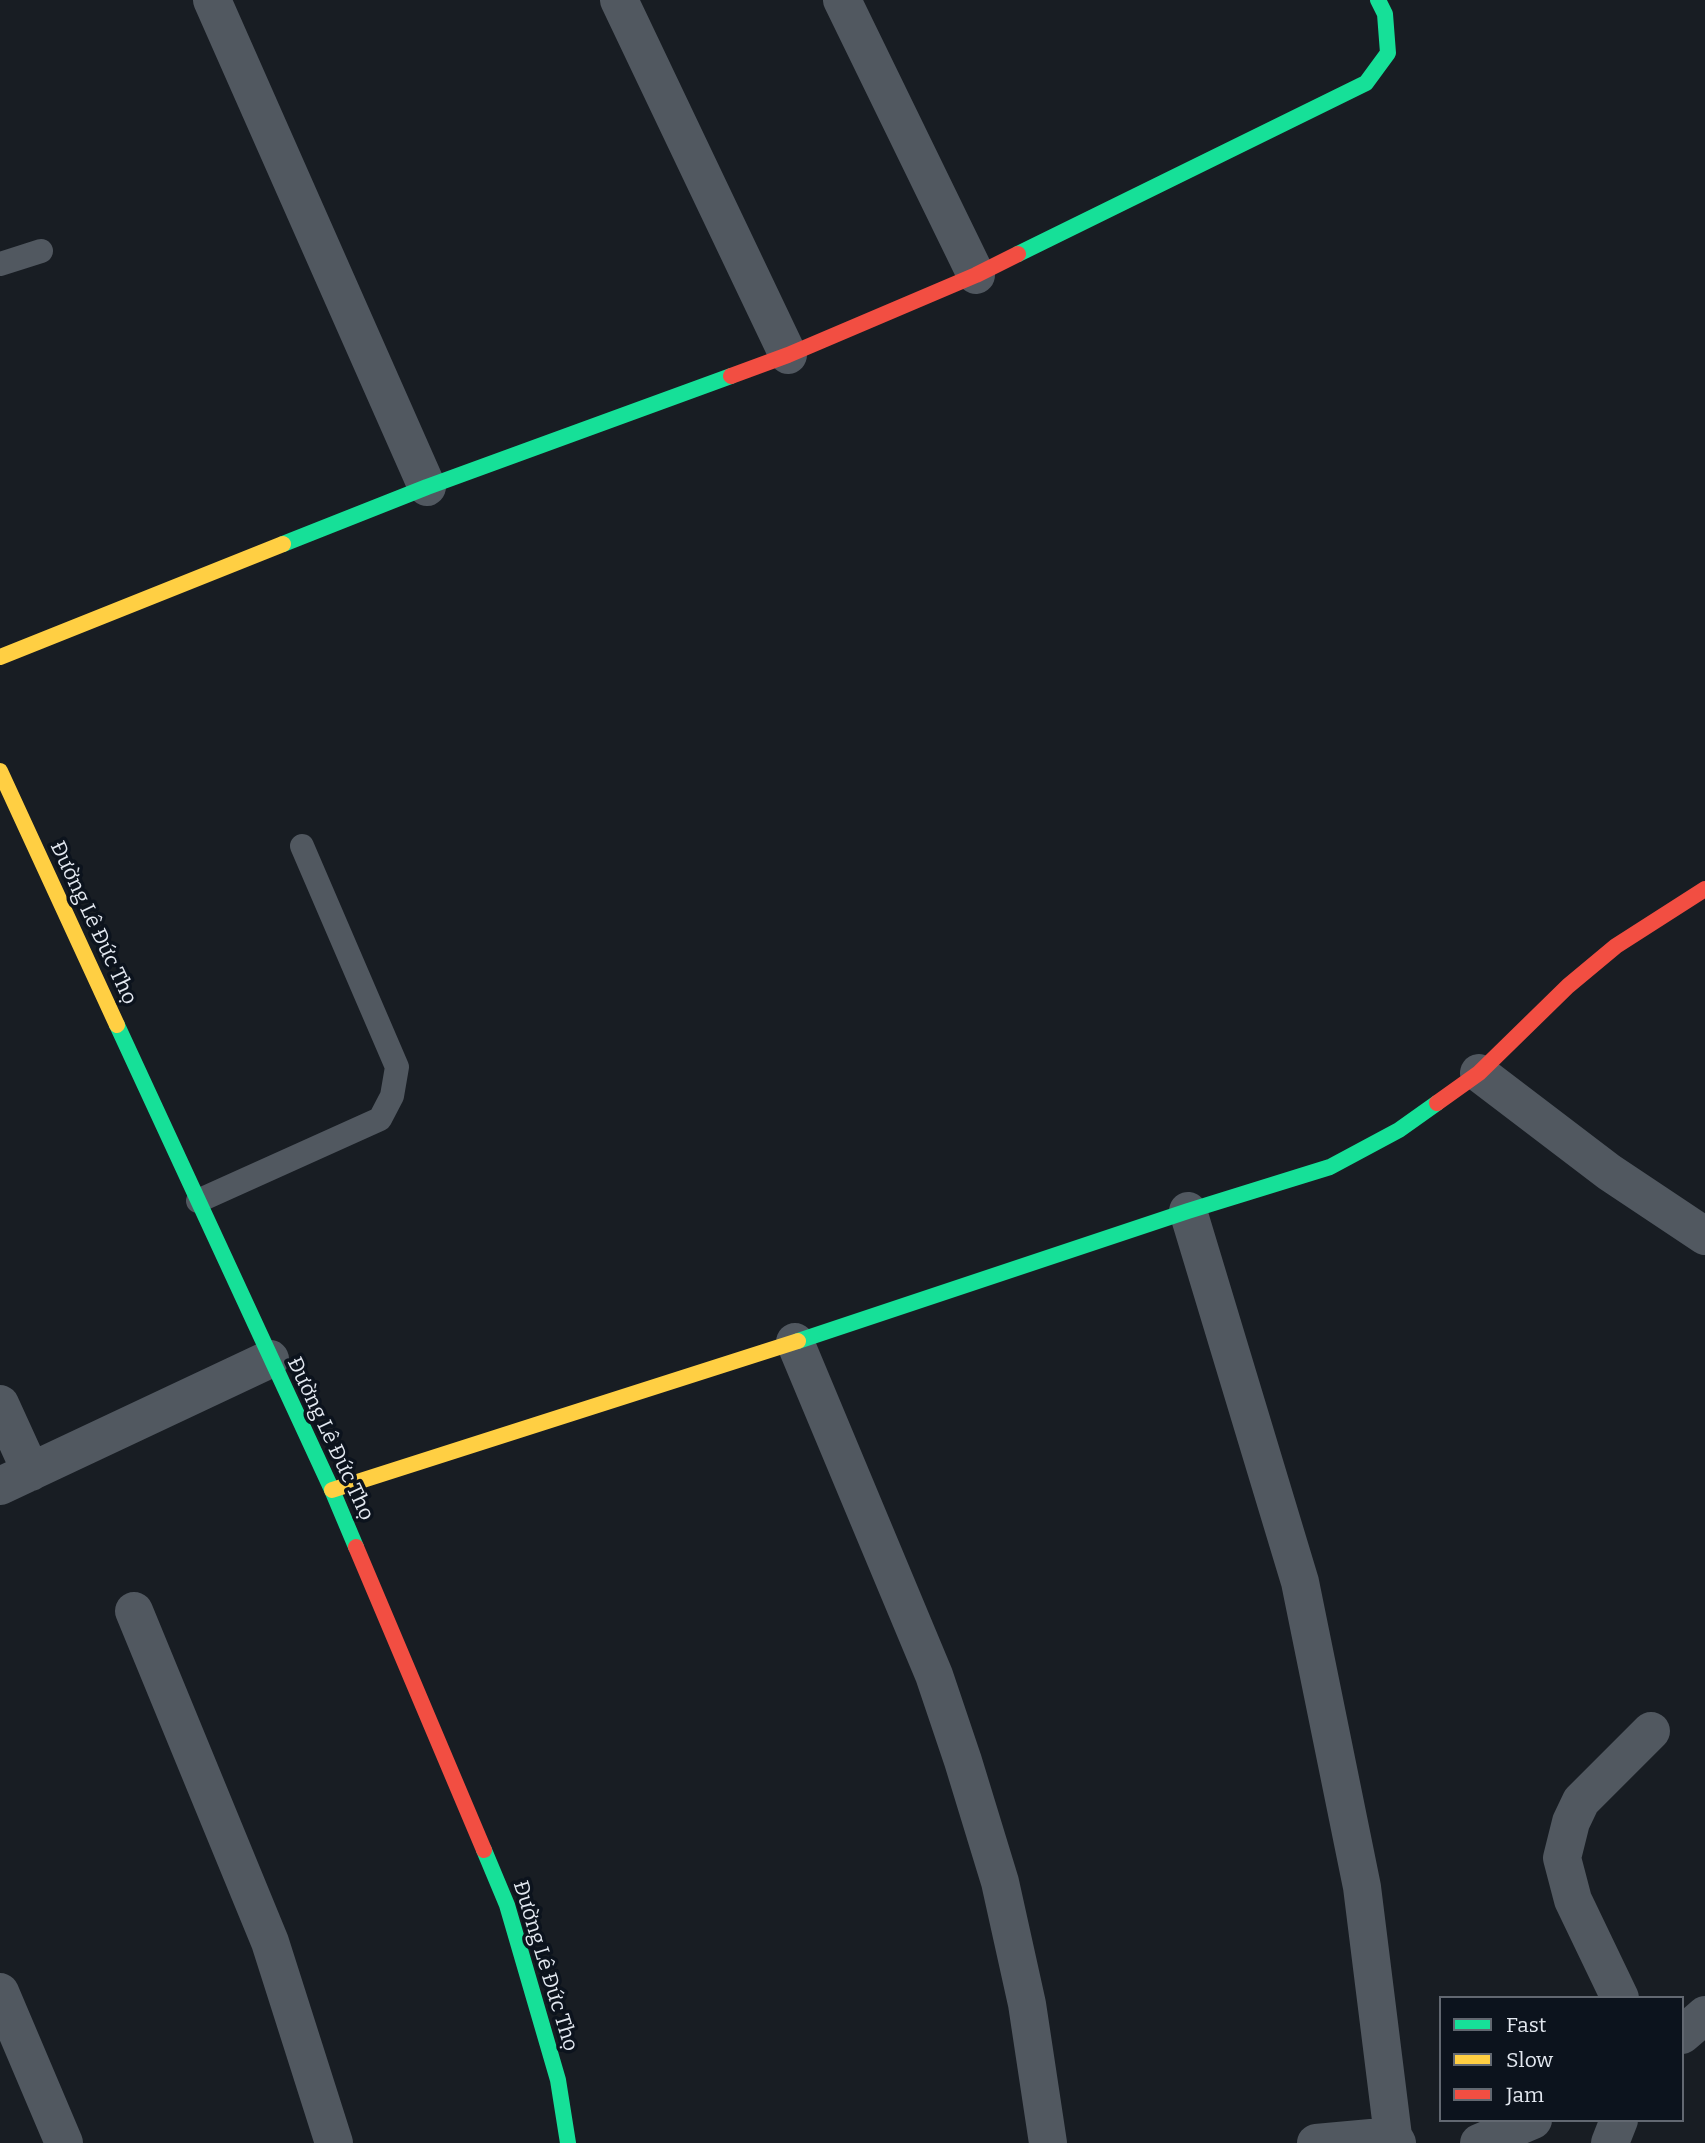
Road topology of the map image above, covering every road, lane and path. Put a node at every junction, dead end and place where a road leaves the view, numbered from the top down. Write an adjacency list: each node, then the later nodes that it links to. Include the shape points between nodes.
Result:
1 (212, 0): 9 (street)
2 (619, 0): 8 (street)
3 (842, 0): 7 (street)
4 (1378, 0): 7 (street, via 1385,14 1388,53 1366,83)
5 (41, 251): 6 (lane)
6 (0, 264)
7 (976, 275): 8 (street)
8 (788, 355): 9 (street)
9 (426, 487): 10 (street)
10 (0, 657)
11 (0, 771): 15 (street, Đường Lê Đức Thọ)
12 (302, 846): 15 (lane, via 397,1067 392,1096 380,1119)
13 (1705, 889): 14 (street, via 1616,946)
14 (1479, 1073): 16 (street, via 1399,1130 1330,1167); 17 (street, via 1609,1172)
15 (198, 1201): 19 (street, Đường Lê Đức Thọ)
16 (1188, 1211): 18 (street); 31 (street, via 1300,1582 1362,1887)
17 (1705, 1236)
18 (794, 1342): 22 (street); 35 (street, via 934,1675 963,1761 1000,1882 1027,2004)
19 (270, 1359): 21 (street); 22 (street, Đường Lê Đức Thọ)
20 (0, 1404): 21 (street)
21 (15, 1479)
22 (332, 1490): 34 (street, Đường Lê Đức Thọ, via 507,1905 558,2080)
23 (134, 1611): 33 (street, via 270,1942)
24 (1651, 1731): 26 (street, via 1581,1801 1562,1858 1573,1900)
25 (0, 1992): 32 (street)
26 (1619, 1996)
27 (1705, 2015): 28 (street)
28 (1684, 2033)
29 (1529, 2122): 37 (street)
30 (1618, 2122): 38 (street)
31 (1395, 2140): 36 (street)
32 (64, 2143)
33 (334, 2143)
34 (568, 2143)
35 (1048, 2143)
36 (1316, 2143)
37 (1479, 2143)
38 (1610, 2143)

